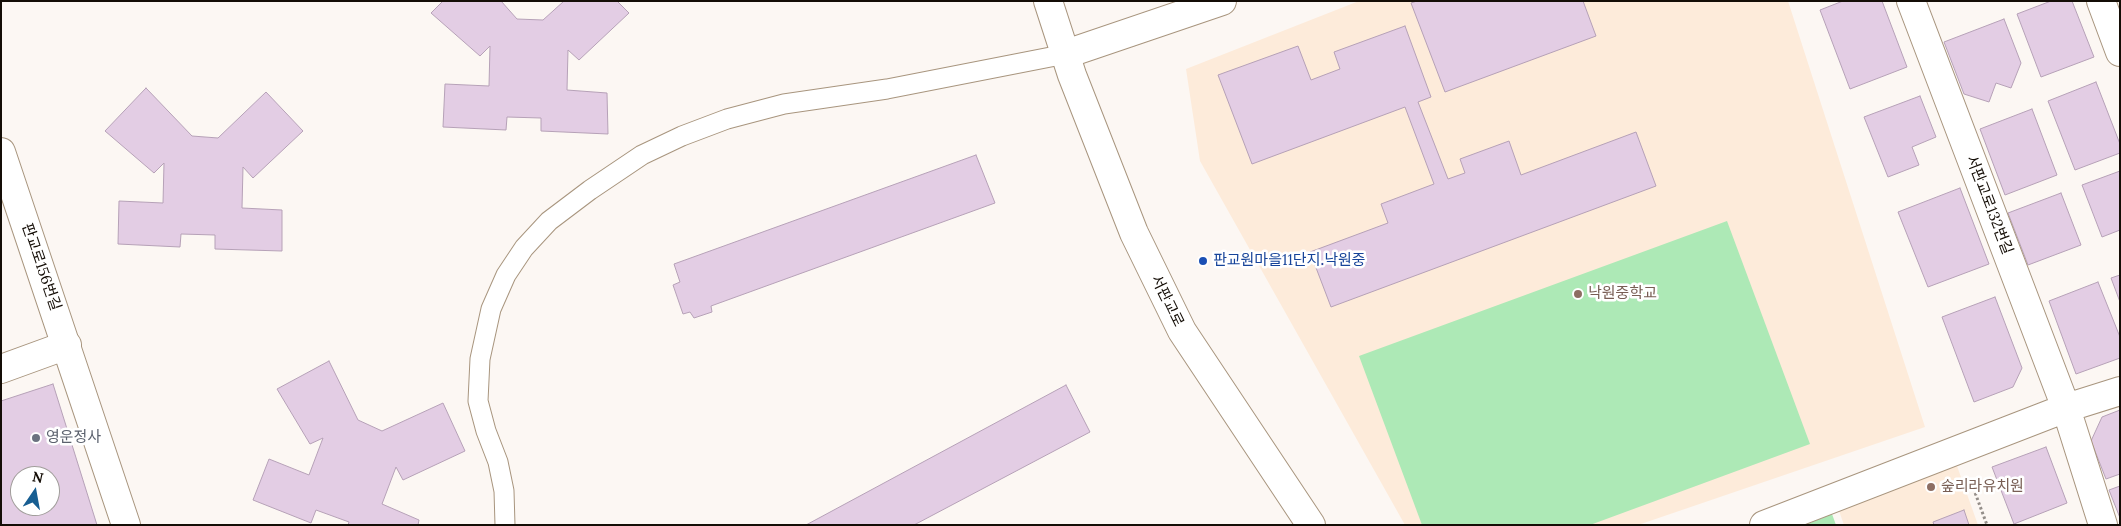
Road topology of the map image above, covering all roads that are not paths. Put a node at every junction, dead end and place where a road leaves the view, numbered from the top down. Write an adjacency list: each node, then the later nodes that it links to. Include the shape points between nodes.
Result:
1 (1048, 1): 6 (street, 서판교로)
2 (1222, 1): 6 (street)
3 (1911, 1): 12 (street, 서판교로132번길)
4 (2101, 1): 5 (street)
5 (2120, 52)
6 (1066, 54): 14 (lane, via 887,89 784,104 727,119 642,155 549,221 524,248 506,275 491,309 480,359 478,401 498,462 504,491); 15 (street, 서판교로, via 1134,233 1182,331)
7 (1, 152): 8 (street, 판교로156번길)
8 (8, 191): 9 (street, 판교로156번길)
9 (67, 344): 10 (street); 13 (street, 판교로156번길)
10 (1, 369)
11 (2120, 391): 12 (street)
12 (2066, 408): 16 (street); 17 (street, 서판교로132번길)
13 (126, 525)
14 (505, 525)
15 (1311, 525)
16 (1764, 525)
17 (2103, 525)

